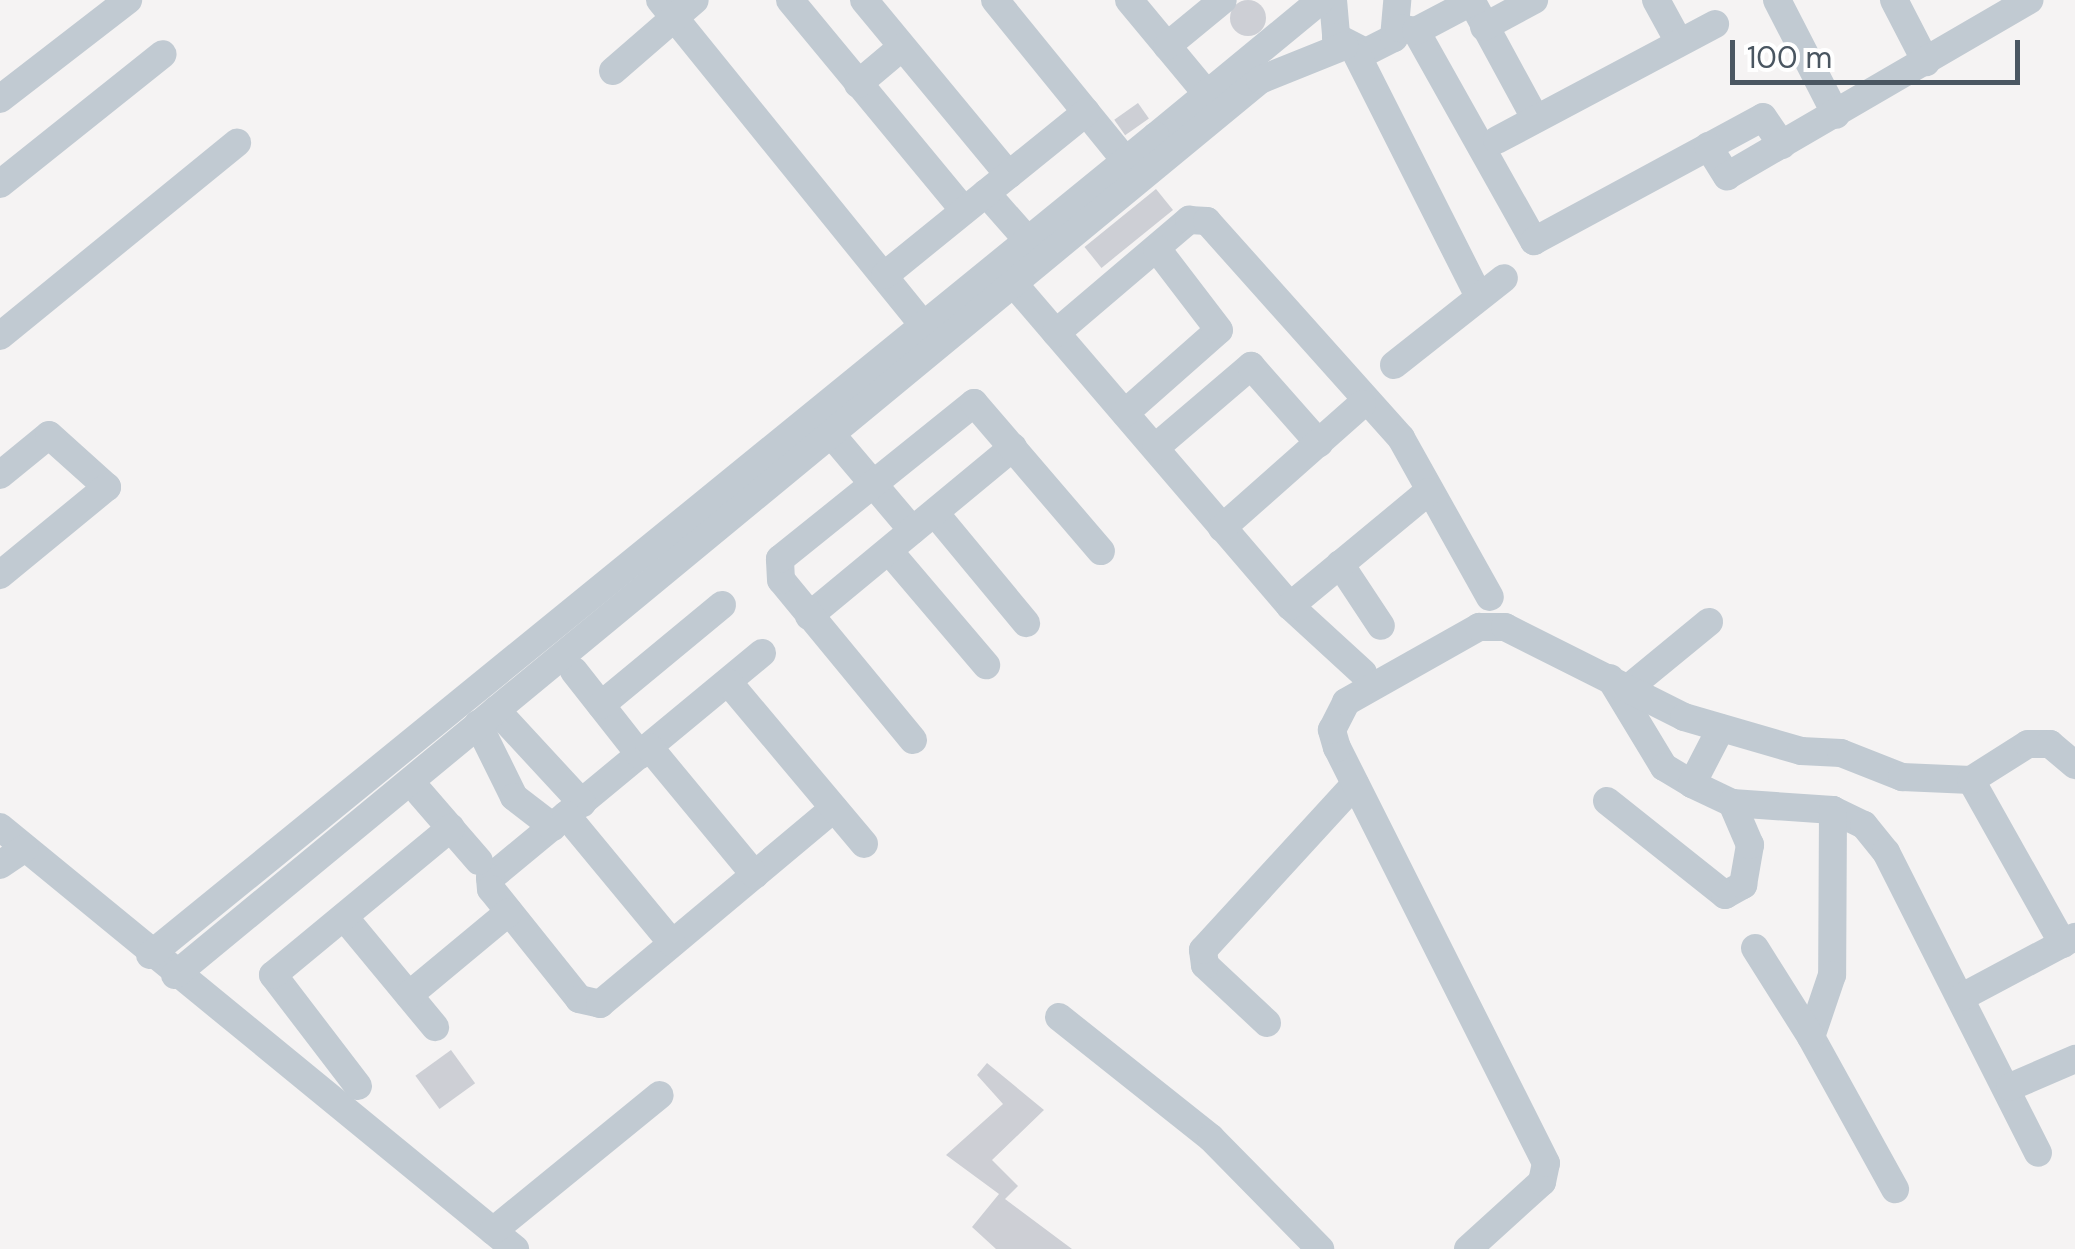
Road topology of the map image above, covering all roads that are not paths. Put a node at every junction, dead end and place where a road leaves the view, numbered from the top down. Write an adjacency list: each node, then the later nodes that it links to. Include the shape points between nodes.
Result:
1 (128, 0): 28 (street)
2 (790, 0): 26 (street)
3 (864, 0): 21 (street)
4 (995, 0): 29 (street)
5 (1129, 0): 20 (street)
6 (1224, 0): 20 (street)
7 (1321, 0): 16 (street)
8 (1332, 0): 22 (street, via 1330,27)
9 (1534, 0): 15 (street)
10 (1656, 0): 19 (street)
11 (1777, 0): 30 (street)
12 (1894, 0): 24 (street)
13 (2023, 2): 24 (street)
14 (676, 6): 25 (street); 41 (street)
15 (1475, 10): 17 (street); 31 (street)
16 (1289, 12): 27 (street)
17 (1404, 20): 22 (street, via 1386,46); 30 (street, via 1534,241 1762,118 1782,145)
18 (1715, 24): 19 (street)
19 (1679, 42): 31 (street)
20 (1167, 46): 27 (street)
21 (902, 47): 26 (street); 36 (street)
22 (1350, 48): 34 (street, via 1271,73); 44 (street)
23 (163, 54): 37 (street)
24 (1926, 62): 30 (street)
25 (614, 71)
26 (858, 84): 38 (street)
27 (1207, 94): 34 (street)
28 (0, 99)
29 (1086, 112): 35 (street); 36 (street)
30 (1836, 115)
31 (1535, 118): 32 (street)
32 (1497, 140)
33 (238, 143): 47 (street)
34 (1164, 145): 35 (street); 39 (street)
35 (1125, 160): 39 (street)
36 (1009, 174): 38 (street)
37 (0, 184)
38 (975, 202): 39 (street); 41 (street)
39 (1036, 250): 43 (street); 46 (street)
40 (1157, 250): 45 (street); 49 (street, via 1189,220 1207,221); 50 (street, via 1220,330)
41 (885, 274): 46 (street)
42 (1504, 278): 44 (street)
43 (1014, 284): 45 (street); 46 (street)
44 (1479, 298): 48 (street)
45 (1056, 333): 50 (street)
46 (932, 334): 51 (street); 105 (street)
47 (0, 336)
48 (1394, 365)
49 (1362, 404): 52 (street); 57 (street, via 1400,438)
50 (1125, 413): 54 (street)
51 (832, 434): 56 (street); 79 (street)
52 (1319, 442): 54 (street, via 1251,366); 59 (street)
53 (1013, 446): 56 (street, via 970,403); 58 (street); 62 (street)
54 (1156, 447): 59 (street)
55 (0, 475): 64 (street, via 50,434 107,487)
56 (871, 482): 60 (street); 68 (street, via 777,563)
57 (1428, 492): 63 (street); 65 (street)
58 (934, 513): 60 (street); 70 (street)
59 (1222, 528): 67 (street)
60 (912, 530): 61 (street)
61 (889, 551): 68 (street); 73 (street)
62 (1101, 551)
63 (1340, 564): 67 (street); 71 (street)
64 (0, 575)
65 (1490, 597)
66 (722, 604): 78 (street)
67 (1290, 606): 75 (street)
68 (810, 616): 81 (street)
69 (1709, 622): 76 (street)
70 (1026, 623)
71 (1382, 626)
72 (762, 653): 77 (street)
73 (986, 666)
74 (574, 671): 78 (street)
75 (1363, 673)
76 (1620, 682): 80 (street); 85 (street, via 1505,628 1479,627 1346,702 1332,730); 86 (street, via 1664,767)
77 (729, 683): 82 (street); 90 (street)
78 (601, 706): 82 (street)
79 (487, 717): 92 (street); 92 (street, via 514,797); 106 (street)
80 (1722, 728): 84 (street, via 1939,786); 86 (street)
81 (913, 740)
82 (644, 751): 92 (street); 99 (street)
83 (2075, 765): 84 (street, via 2050,744 2028,744)
84 (1972, 780): 102 (street)
85 (1355, 784): 110 (street, via 1203,950 1205,965); 122 (street, via 1546,1163 1542,1182)
86 (1692, 784): 89 (street)
87 (420, 792): 94 (street)
88 (1607, 801): 89 (street, via 1726,896 1742,885 1750,846)
89 (1732, 803): 91 (street)
90 (834, 808): 95 (street); 99 (street)
91 (1833, 810): 108 (street, via 1856,819 1886,852); 112 (street, via 1832,976)
92 (567, 815): 100 (street, via 490,878); 103 (street)
93 (0, 827): 96 (street)
94 (451, 828): 97 (street); 101 (street)
95 (864, 844)
96 (24, 848): 98 (street); 105 (street)
97 (479, 861)
98 (0, 866)
99 (755, 875): 103 (street)
100 (509, 912): 103 (street, via 588,1005); 107 (street)
101 (344, 917): 107 (street); 114 (street, via 272,979)
102 (2069, 940): 108 (street)
103 (672, 943)
104 (1756, 948): 112 (street)
105 (150, 955): 106 (street)
106 (175, 974): 119 (street)
107 (409, 995): 111 (street)
108 (1962, 997): 115 (street)
109 (1059, 1017): 121 (street, via 1211,1138)
110 (1267, 1022)
111 (435, 1027)
112 (1811, 1037): 118 (street)
113 (2075, 1059): 115 (street)
114 (358, 1086)
115 (2010, 1087): 117 (street)
116 (660, 1095): 119 (street)
117 (2038, 1153)
118 (1895, 1189)
119 (492, 1231): 120 (street)
120 (515, 1249)
121 (1320, 1249)
122 (1468, 1249)

